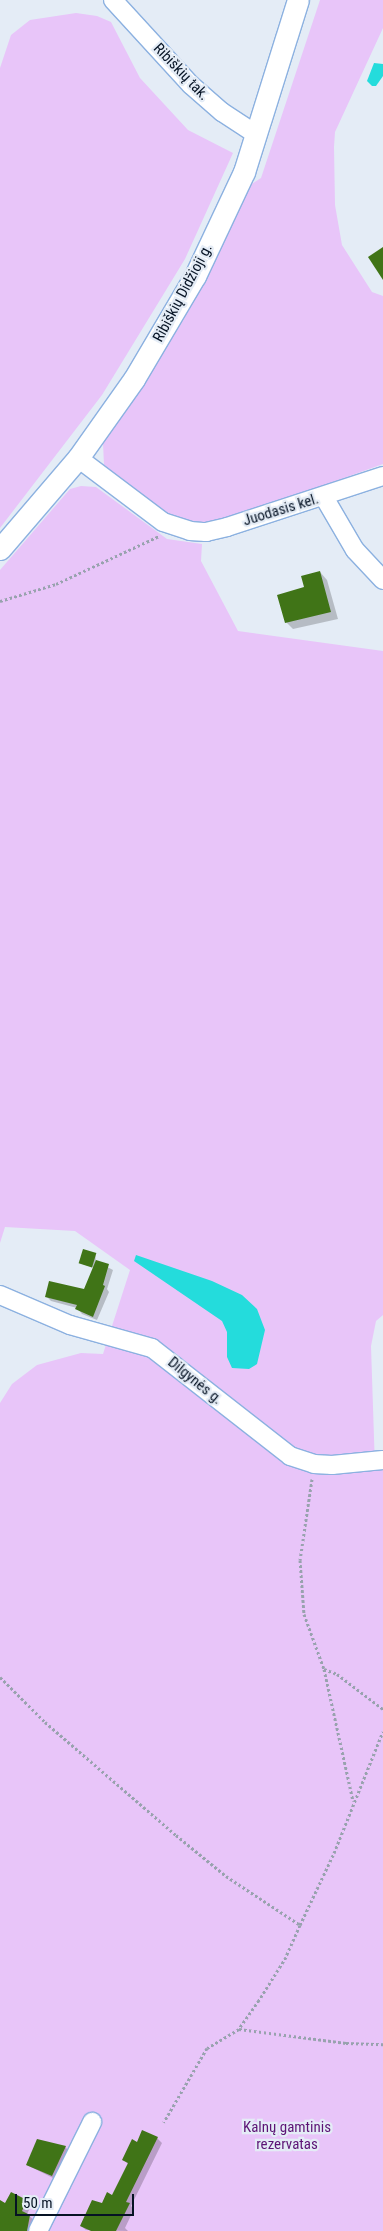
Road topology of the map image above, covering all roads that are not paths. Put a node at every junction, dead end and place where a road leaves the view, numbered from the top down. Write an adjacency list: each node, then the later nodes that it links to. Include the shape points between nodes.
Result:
1 (113, 0): 3 (street, Ribiškių tak., via 191,85)
2 (298, 0): 3 (main road, Ribiškių Didžioji g.)
3 (256, 135): 4 (main road, Ribiškių Didžioji g., via 244,172 174,315)
4 (78, 458): 6 (street, Juodasis kel., via 139,505 176,528 206,532); 7 (main road, Ribiškių Didžioji g.)
5 (383, 476): 6 (street, Juodasis kel.)
6 (324, 497): 8 (street, via 356,550)
7 (0, 549)
8 (383, 580)
9 (0, 1295): 10 (street, Dilgynės g., via 70,1325 152,1348 290,1456 314,1464)
10 (383, 1460)
11 (92, 2122): 12 (street)
12 (38, 2231)

